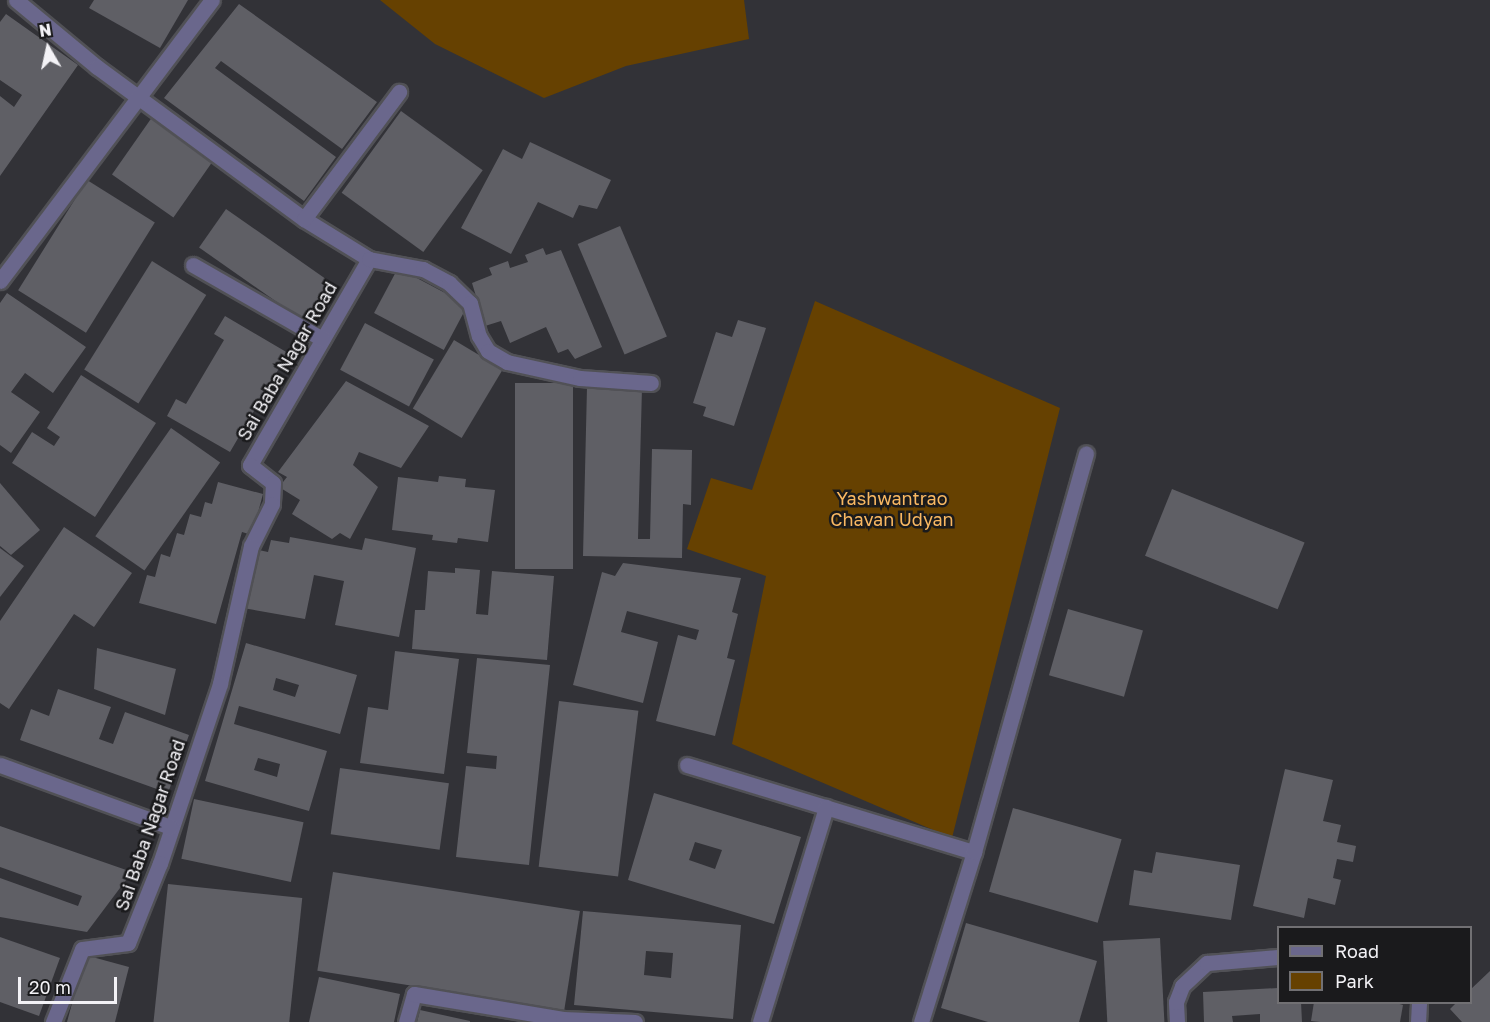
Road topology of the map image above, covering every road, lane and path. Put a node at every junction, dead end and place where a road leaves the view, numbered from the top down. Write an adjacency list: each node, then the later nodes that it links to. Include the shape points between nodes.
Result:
1 (15, 0): 4 (street, via 97,68)
2 (212, 0): 4 (street)
3 (399, 92): 5 (street)
4 (138, 94): 5 (street); 8 (street)
5 (304, 219): 6 (street)
6 (369, 259): 9 (street, Sai Baba Nagar Road); 10 (street, via 423,269 449,283 470,303 478,336 488,351 507,362 580,378)
7 (193, 265): 9 (street)
8 (0, 281)
9 (322, 339): 15 (street, Sai Baba Nagar Road, via 250,465 273,483 272,504 251,546 220,684)
10 (651, 383)
11 (1086, 453): 16 (street)
12 (0, 765): 15 (street)
13 (687, 765): 14 (street)
14 (826, 807): 16 (street); 22 (street)
15 (170, 827): 19 (street, Sai Baba Nagar Road, via 128,943 82,949)
16 (974, 852): 23 (street)
17 (1277, 957): 24 (street, via 1207,963 1182,986 1176,1002)
18 (1419, 1004): 25 (street)
19 (53, 1022)
20 (405, 1022): 21 (street, via 414,994 562,1019)
21 (635, 1022)
22 (760, 1022)
23 (921, 1022)
24 (1177, 1022)
25 (1418, 1022)

